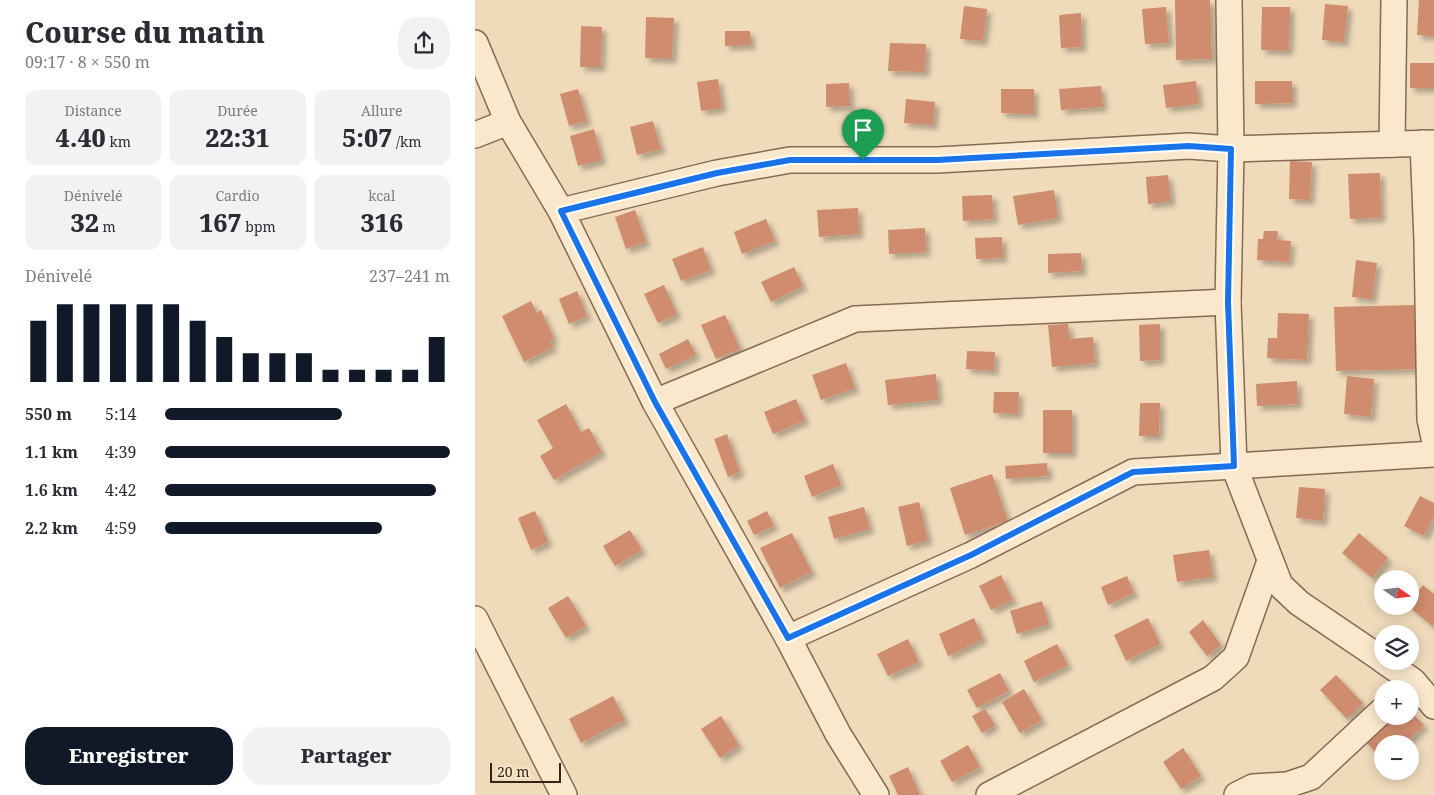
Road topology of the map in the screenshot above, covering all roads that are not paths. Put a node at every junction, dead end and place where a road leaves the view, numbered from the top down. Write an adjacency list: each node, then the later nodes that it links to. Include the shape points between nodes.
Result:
1 (1229, 0): 8 (street)
2 (1394, 0): 7 (street)
3 (475, 42): 4 (street)
4 (508, 122): 5 (street); 9 (street)
5 (475, 135)
6 (1429, 143): 7 (street); 12 (street, via 1430,419)
7 (1392, 144): 8 (street)
8 (1231, 149): 9 (street, via 1189,146 937,160 790,160 717,173); 10 (street)
9 (561, 211): 11 (street)
10 (1228, 302): 11 (street, via 855,319); 14 (street)
11 (655, 402): 17 (street)
12 (1434, 438)
13 (1434, 454): 14 (street)
14 (1234, 466): 15 (street); 17 (street, via 1133,472 971,555)
15 (1270, 561): 18 (street, via 1280,585 1299,603); 26 (street, via 1236,657 1213,678)
16 (475, 619): 24 (street)
17 (788, 638): 25 (street, via 838,734)
18 (1374, 655)
19 (1393, 670): 20 (street)
20 (1404, 680)
21 (1419, 693): 22 (street)
22 (1434, 706)
23 (1374, 718): 27 (street, via 1311,777 1287,785 1253,787)
24 (564, 795)
25 (876, 795)
26 (989, 795)
27 (1237, 795)

